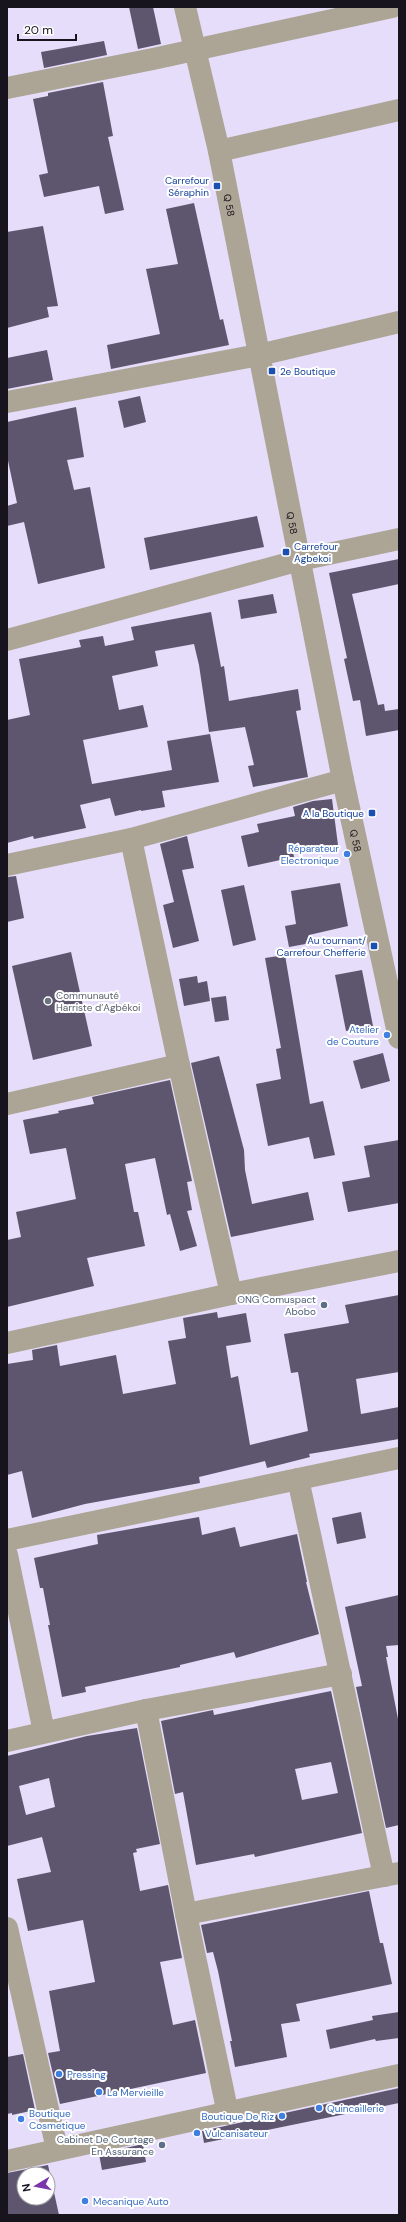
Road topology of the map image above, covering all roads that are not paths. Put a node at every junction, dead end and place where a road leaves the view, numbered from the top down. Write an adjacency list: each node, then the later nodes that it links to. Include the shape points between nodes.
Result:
1 (185, 7): 3 (street, Q 58)
2 (392, 7): 3 (street)
3 (194, 49): 4 (street); 6 (street, Q 58)
4 (7, 88)
5 (399, 110): 6 (street)
6 (219, 151): 8 (street, Q 58)
7 (399, 322): 8 (street)
8 (259, 355): 9 (street); 11 (street, Q 58)
9 (7, 402)
10 (399, 539): 11 (street)
11 (300, 560): 12 (street); 13 (street, Q 58)
12 (7, 640)
13 (343, 780): 14 (street); 16 (street, Q 58)
14 (131, 839): 15 (street); 18 (street)
15 (7, 865)
16 (394, 989): 17 (street, Q 58)
17 (399, 1038)
18 (179, 1065): 19 (street); 21 (street)
19 (7, 1104)
20 (399, 1261): 21 (street)
21 (231, 1294): 22 (street)
22 (7, 1343)
23 (399, 1458): 24 (street)
24 (298, 1479): 25 (street); 27 (street)
25 (7, 1540)
26 (7, 1555): 29 (street)
27 (341, 1674): 28 (street); 31 (street)
28 (146, 1710): 29 (street); 32 (street)
29 (44, 1732): 30 (street)
30 (7, 1741)
31 (392, 1875): 32 (street)
32 (186, 1914): 35 (street)
33 (7, 1928): 36 (street)
34 (399, 2076): 35 (street)
35 (228, 2114): 36 (street)
36 (57, 2149): 37 (street)
37 (7, 2161)

